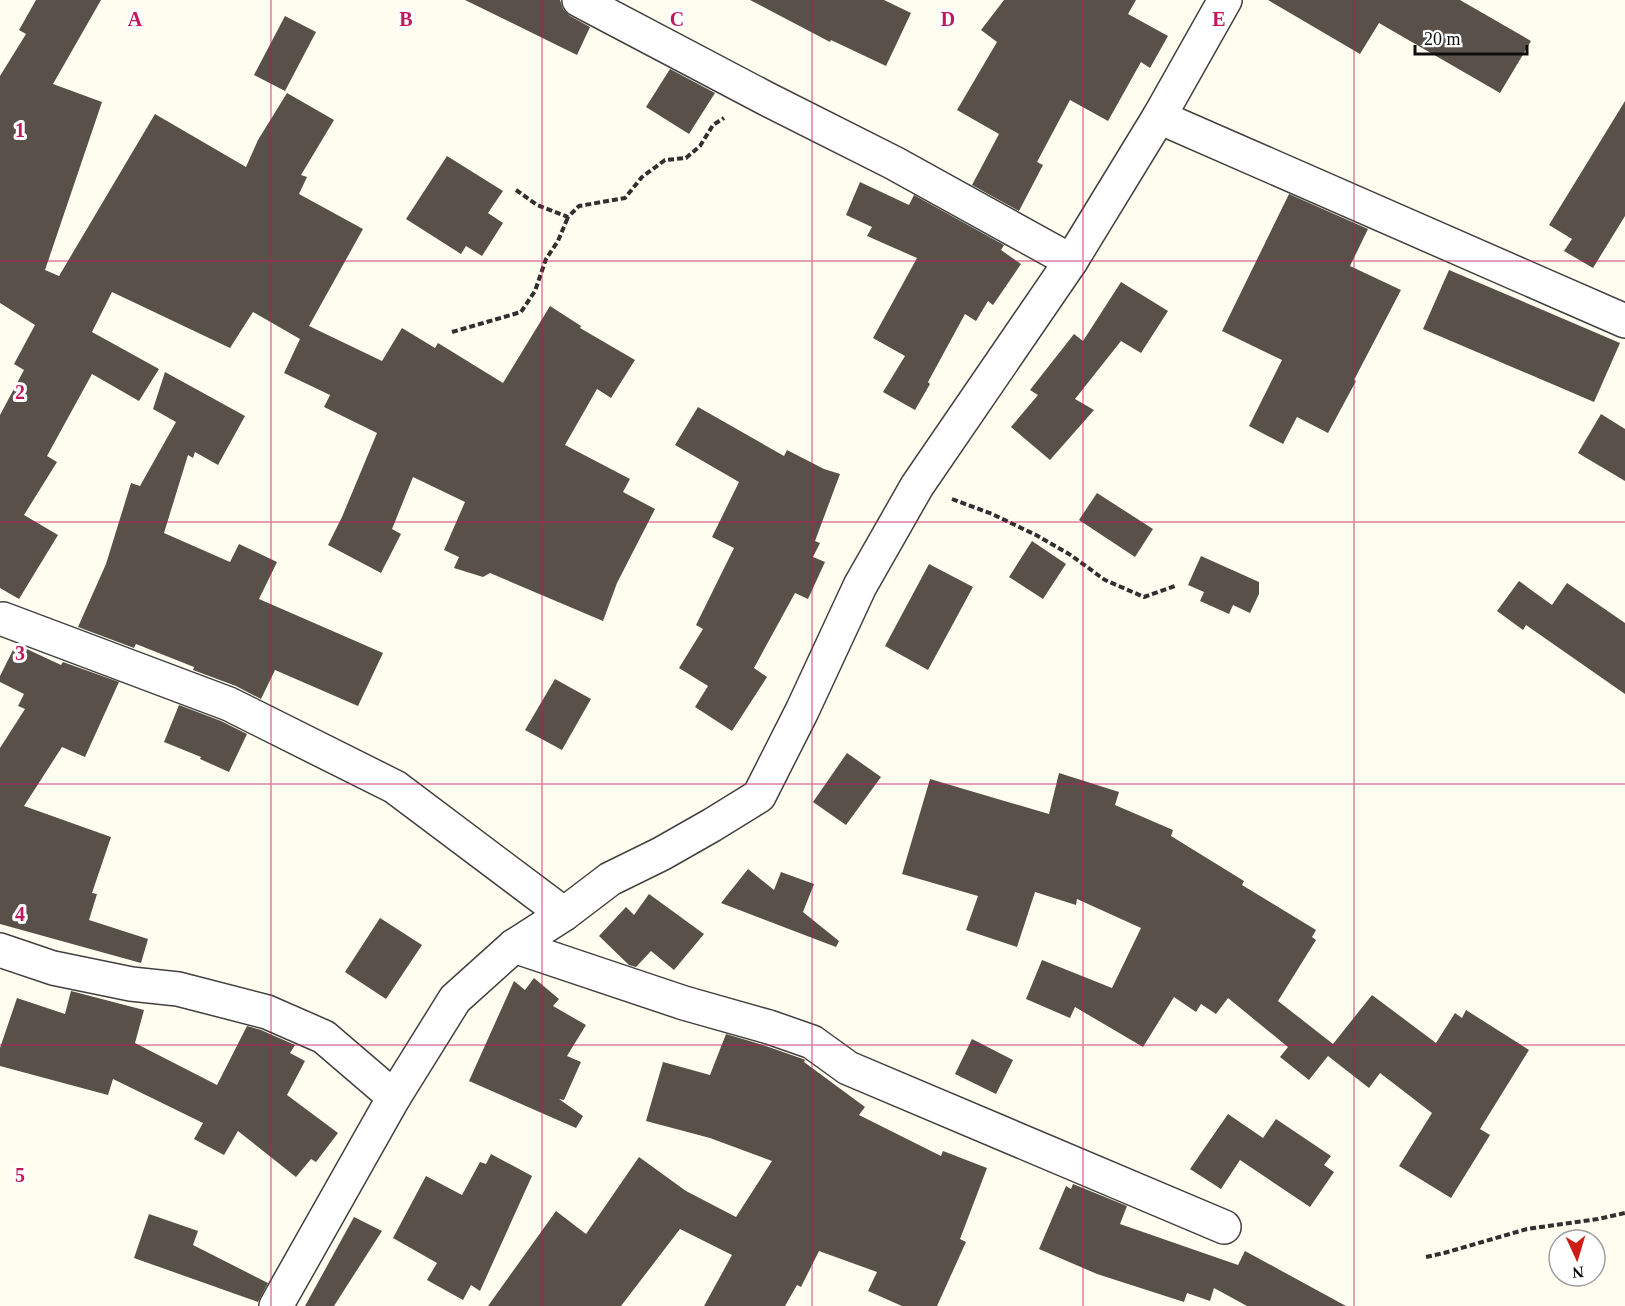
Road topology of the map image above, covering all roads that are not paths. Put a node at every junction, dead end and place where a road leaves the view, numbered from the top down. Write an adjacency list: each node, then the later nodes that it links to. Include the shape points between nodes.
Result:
1 (579, 0): 4 (street, via 894,163)
2 (1225, 0): 3 (street)
3 (1160, 117): 4 (street); 5 (street)
4 (1071, 261): 7 (street, via 917,486 860,586 759,796 610,879)
5 (1625, 321)
6 (3, 619): 7 (street, via 229,704 395,788)
7 (564, 914): 8 (street)
8 (514, 946): 10 (street, via 455,999); 11 (street, via 812,1042 848,1068)
9 (0, 950): 10 (street, via 53,968 178,989 267,1012 324,1037)
10 (394, 1097): 12 (street)
11 (1224, 1227)
12 (276, 1306)

